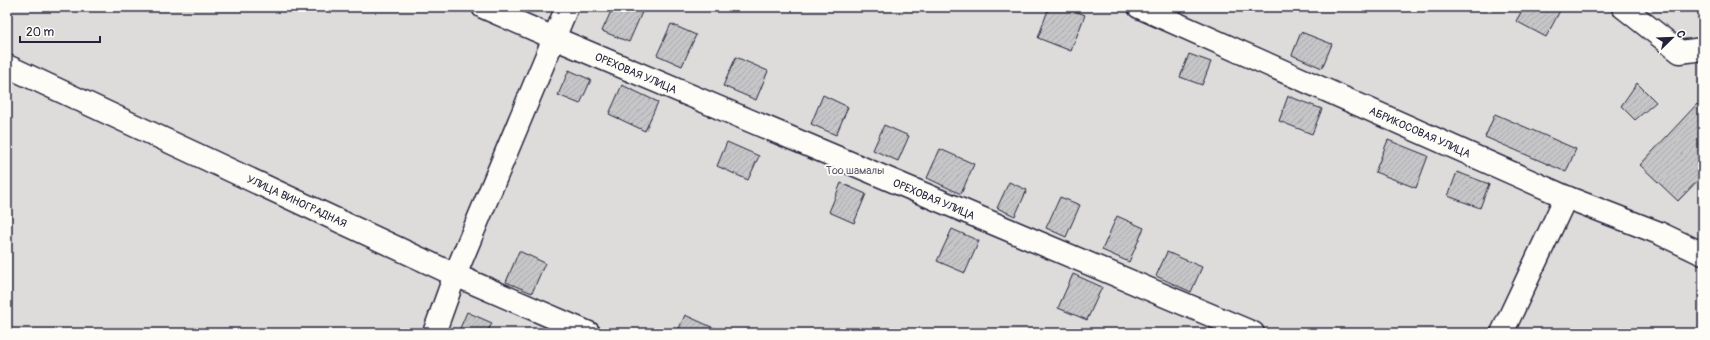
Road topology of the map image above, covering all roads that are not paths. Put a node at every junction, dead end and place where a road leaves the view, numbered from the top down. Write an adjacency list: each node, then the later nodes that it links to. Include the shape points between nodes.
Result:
1 (483, 7): 5 (street, ОРЕХОВАЯ УЛИЦА)
2 (566, 7): 5 (street)
3 (1139, 7): 8 (street, АБРИКОСОВАЯ УЛИЦА)
4 (1623, 7): 6 (street, via 1680,52)
5 (554, 38): 10 (street); 13 (street, ОРЕХОВАЯ УЛИЦА)
6 (1703, 49)
7 (7, 66): 10 (street, УЛИЦА ВИНОГРАДНАЯ)
8 (1566, 197): 9 (street, АБРИКОСОВАЯ УЛИЦА, via 1658,233); 14 (street)
9 (1703, 254)
10 (455, 275): 11 (street); 12 (street, УЛИЦА ВИНОГРАДНАЯ)
11 (434, 333)
12 (589, 333)
13 (1254, 333)
14 (1502, 333)

